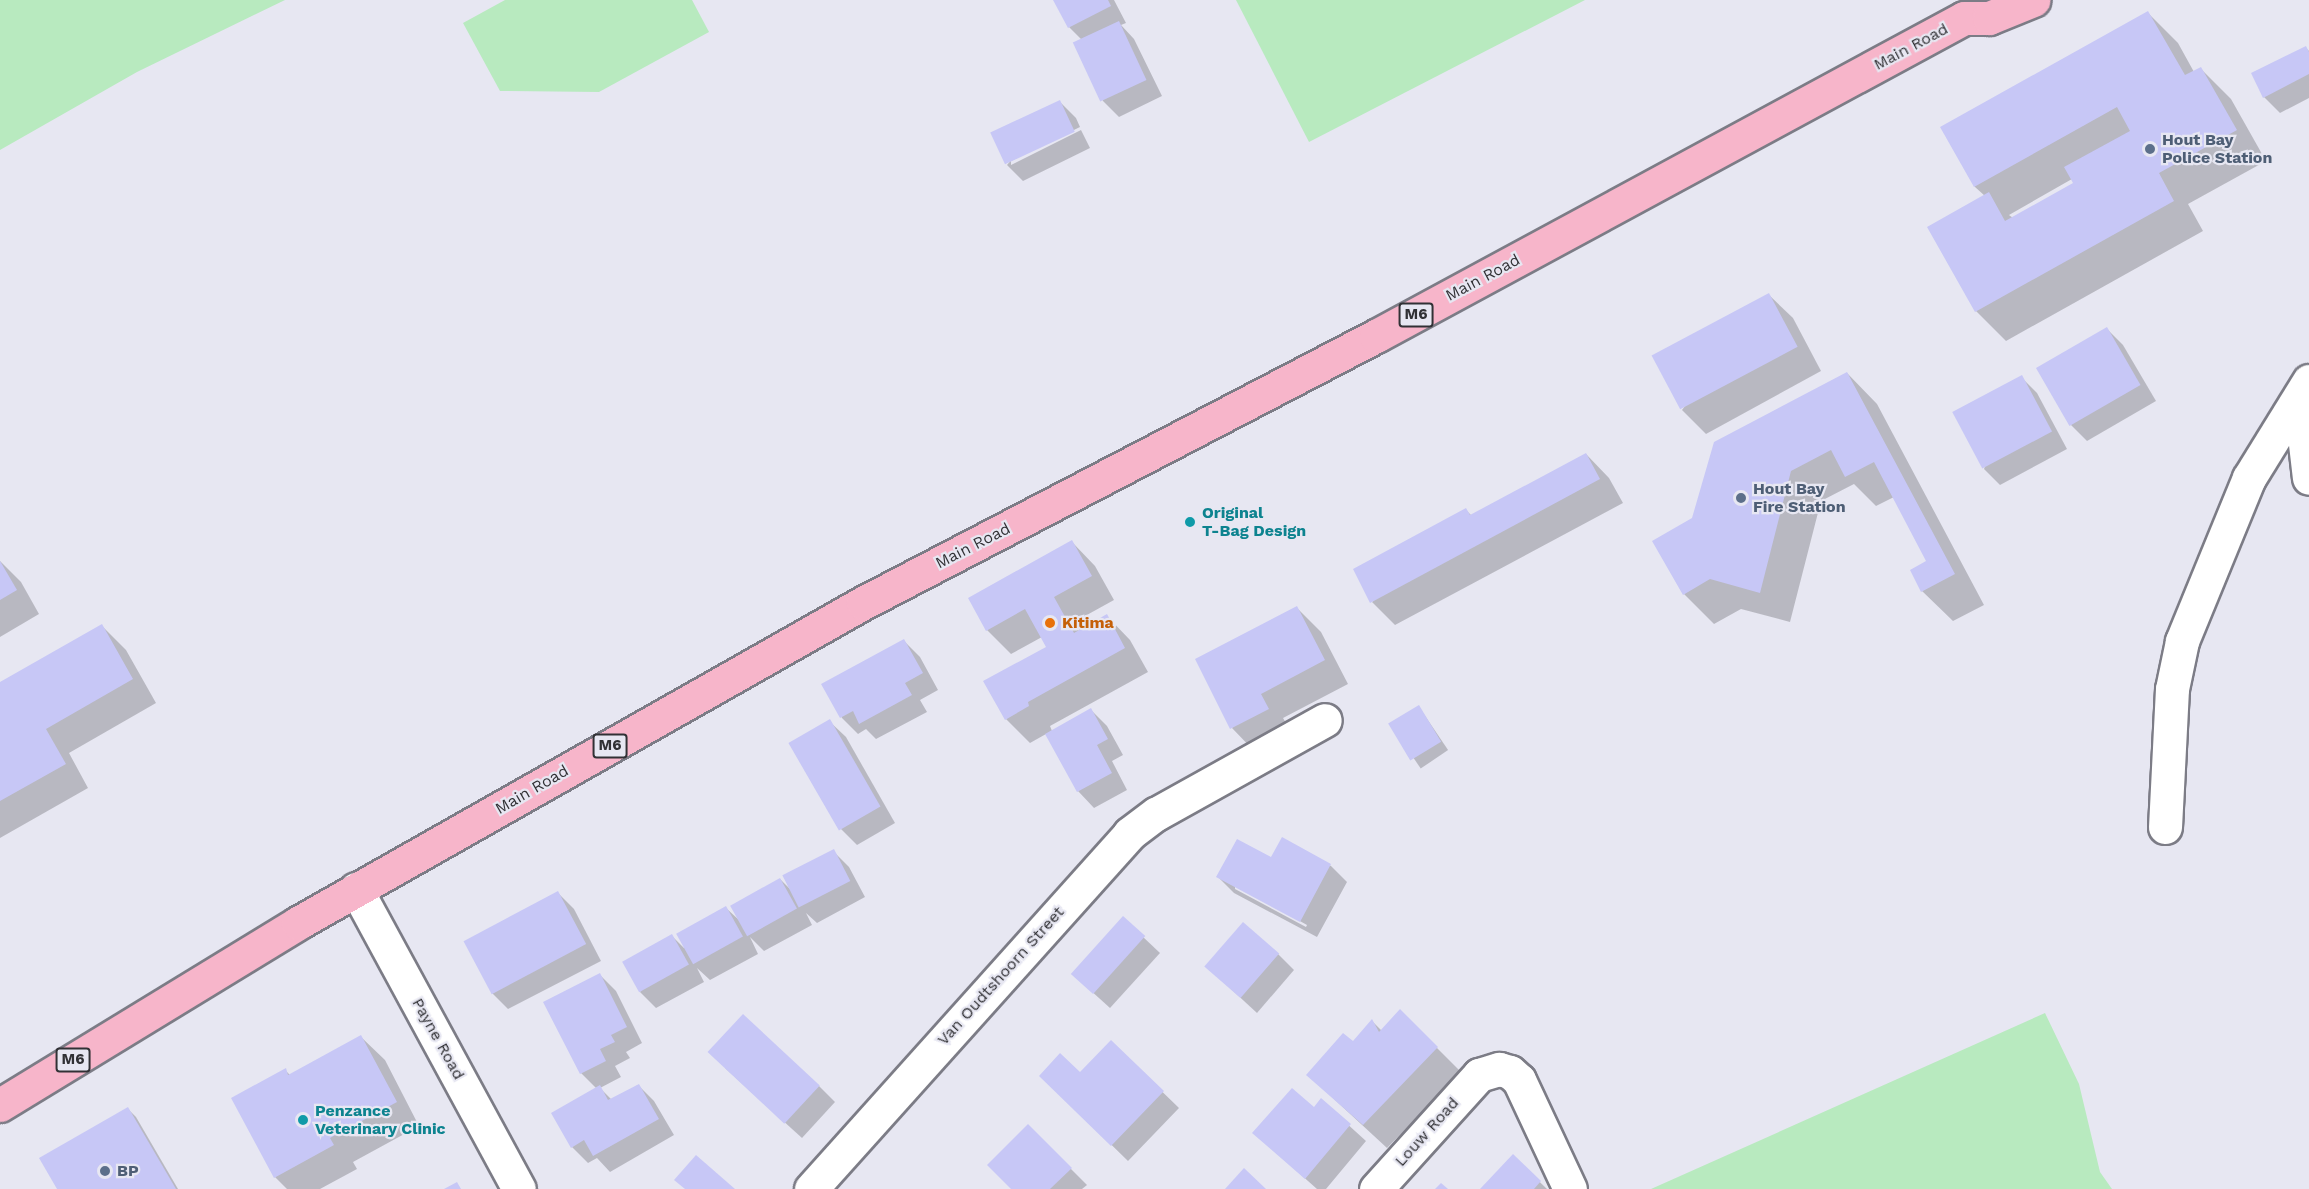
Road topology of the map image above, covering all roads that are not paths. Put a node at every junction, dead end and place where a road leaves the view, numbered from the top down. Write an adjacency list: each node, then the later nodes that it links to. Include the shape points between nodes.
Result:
1 (2033, 0): 2 (main road, Main Road / M6, via 1989,18)
2 (1969, 9): 8 (main road, Main Road / M6, via 1386,331 863,603)
3 (2309, 381): 7 (street, via 2249,478 2182,641 2172,690)
4 (2309, 397): 5 (street, via 2304,435)
5 (2309, 478)
6 (1325, 720): 11 (street, Van Oudtshoorn Street, via 1156,814 1129,834)
7 (2165, 827)
8 (356, 890): 9 (main road, Main Road / M6); 10 (street, Payne Road)
9 (0, 1105)
10 (519, 1189)
11 (811, 1189)
12 (1376, 1189): 13 (street, Louw Road, via 1479,1075 1499,1069 1519,1080)
13 (1570, 1189)

